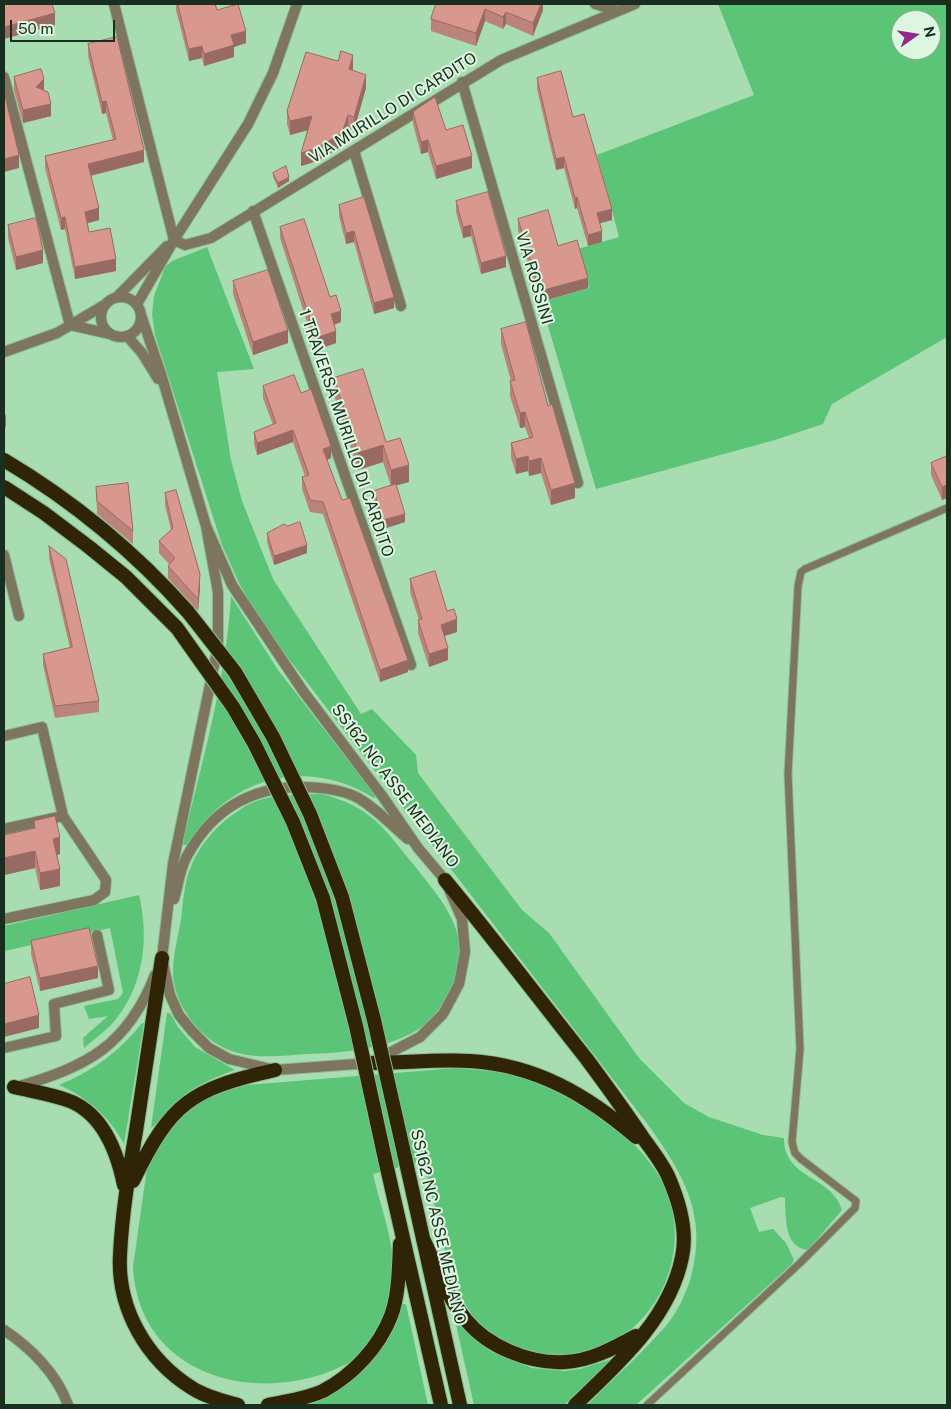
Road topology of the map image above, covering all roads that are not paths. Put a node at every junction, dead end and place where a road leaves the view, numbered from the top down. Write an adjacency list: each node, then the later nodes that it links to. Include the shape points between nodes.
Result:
1 (114, 4): 10 (street)
2 (297, 4): 10 (street, via 273,73 248,124)
3 (595, 4): 5 (street)
4 (635, 4): 5 (street, VIA MURILLO DI CARDITO)
5 (618, 11): 7 (street, VIA MURILLO DI CARDITO, via 501,60)
6 (4, 77): 16 (street)
7 (462, 82): 8 (street, VIA MURILLO DI CARDITO); 22 (street, VIA ROSSINI)
8 (354, 151): 9 (street, VIA MURILLO DI CARDITO); 14 (street)
9 (253, 211): 10 (street, VIA MURILLO DI CARDITO, via 204,241 186,245); 28 (street, 1 TRAVERSA MURILLO DI CARDITO)
10 (174, 240): 11 (street); 13 (street)
11 (116, 298): 12 (street); 13 (street, via 127,298)
12 (106, 304): 16 (street); 17 (street, via 101,316)
13 (137, 304): 15 (street)
14 (401, 306)
15 (141, 315): 18 (street, via 138,328); 20 (street, SS162 NC ASSE MEDIANO)
16 (70, 325): 17 (street); 19 (street)
17 (110, 334): 18 (street)
18 (128, 337): 20 (street, SS162 NC ASSE MEDIANO, via 154,370)
19 (4, 352)
20 (170, 407): 25 (street, SS162 NC ASSE MEDIANO)
21 (4, 460): 45 (highway, SS162 NC ASSE MEDIANO, bridge, via 39,481 132,553 188,612 235,672 273,737 310,814 342,897 374,1020)
22 (578, 483)
23 (4, 487): 44 (highway, bridge, via 44,513 126,577 177,628 254,743 293,822 323,898)
24 (947, 508): 54 (lane, via 805,568 798,586 788,774 800,1049 792,1142 801,1159 856,1200 854,1208 800,1263)
25 (206, 526): 32 (street, SS162 NC ASSE MEDIANO, via 232,584 303,691); 34 (street, SS162 NC ASSE MEDIANO, via 218,592 218,646 172,864)
26 (4, 556): 27 (street)
27 (19, 616)
28 (411, 666)
29 (4, 736): 30 (street, via 42,727)
30 (63, 816): 31 (street); 35 (street, via 106,880 105,892 99,899)
31 (4, 829)
32 (418, 848): 33 (street, SS162 NC ASSE MEDIANO); 34 (street, via 354,796 324,788 282,787 252,794 229,807 204,829 186,857)
33 (445, 880): 39 (street, SS162 NC ASSE MEDIANO, via 462,919 465,952 459,984 444,1014 420,1037); 42 (highway, via 610,1090)
34 (168, 915): 37 (street, SS162 NC ASSE MEDIANO)
35 (4, 919)
36 (97, 936): 38 (street, via 109,990 54,1004 56,1036)
37 (162, 958): 40 (street, SS162 NC ASSE MEDIANO, via 170,995 179,1015 192,1031 210,1048 229,1059); 41 (street, via 141,1006 129,1025 104,1050 56,1074); 43 (highway)
38 (4, 1048)
39 (370, 1063): 40 (street, SS162 NC ASSE MEDIANO); 42 (highway, via 468,1061 503,1065 536,1075 568,1087 607,1112)
40 (275, 1070): 43 (highway, via 220,1083 179,1108 166,1121 146,1153)
41 (9, 1088): 43 (highway, via 67,1100 86,1110 112,1142)
42 (652, 1151): 47 (highway, via 674,1189 684,1232 678,1274 663,1307)
43 (126, 1195): 49 (highway, via 120,1256 123,1294 134,1327 154,1356 175,1376 194,1390)
44 (402, 1230): 50 (highway, via 392,1314 376,1346 347,1376 323,1391); 51 (highway)
45 (423, 1239): 47 (highway, via 465,1320 479,1334 516,1354 565,1362 610,1350); 52 (highway, SS162 NC ASSE MEDIANO)
46 (4, 1330): 48 (street, via 30,1348 52,1376)
47 (646, 1331): 53 (highway)
48 (68, 1405)
49 (238, 1405)
50 (268, 1405)
51 (441, 1405)
52 (460, 1405)
53 (575, 1405)
54 (647, 1405)

